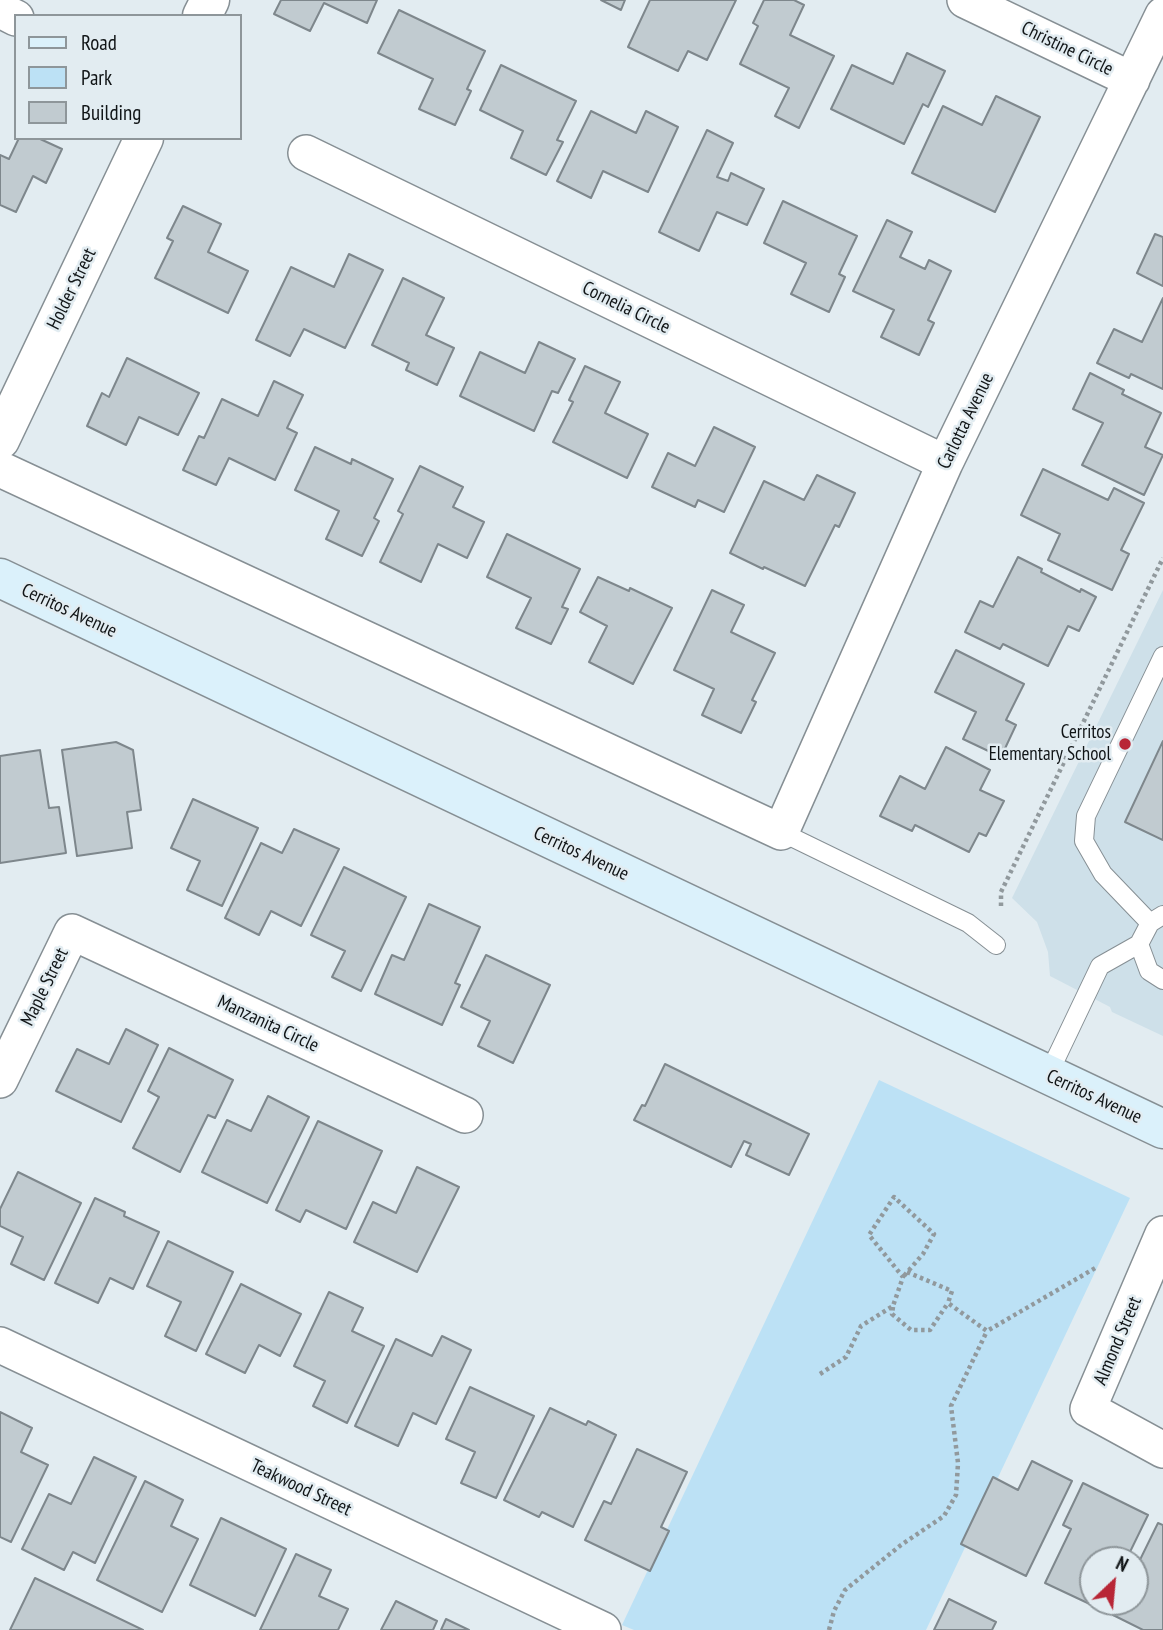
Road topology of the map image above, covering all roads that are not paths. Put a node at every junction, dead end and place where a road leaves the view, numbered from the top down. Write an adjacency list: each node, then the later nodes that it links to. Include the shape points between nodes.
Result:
1 (965, 0): 3 (street, Christine Circle)
2 (1163, 15): 3 (street, Carlotta Avenue)
3 (1132, 80): 7 (street, Carlotta Avenue)
4 (143, 140): 6 (street, Holder Street)
5 (306, 153): 7 (street, Cornelia Circle)
6 (0, 440)
7 (945, 463): 11 (street, Carlotta Avenue)
8 (0, 469): 11 (street)
9 (0, 578): 17 (main road, Cerritos Avenue)
10 (1163, 656): 12 (lane, via 1086,816 1084,841 1103,874)
11 (781, 832): 15 (lane, via 968,923)
12 (1156, 919): 14 (lane)
13 (72, 932): 18 (street, Maple Street); 19 (street, Manzanita Circle)
14 (1139, 944): 16 (lane, via 1149,971); 17 (lane, via 1100,966)
15 (996, 945)
16 (1163, 980)
17 (1048, 1075): 20 (main road, Cerritos Avenue)
18 (0, 1080)
19 (465, 1115)
20 (1163, 1129)
21 (1163, 1234): 23 (street, Almond Street, via 1088,1409)
22 (0, 1345): 24 (street, Teakwood Street)
23 (1163, 1450)
24 (603, 1630)

